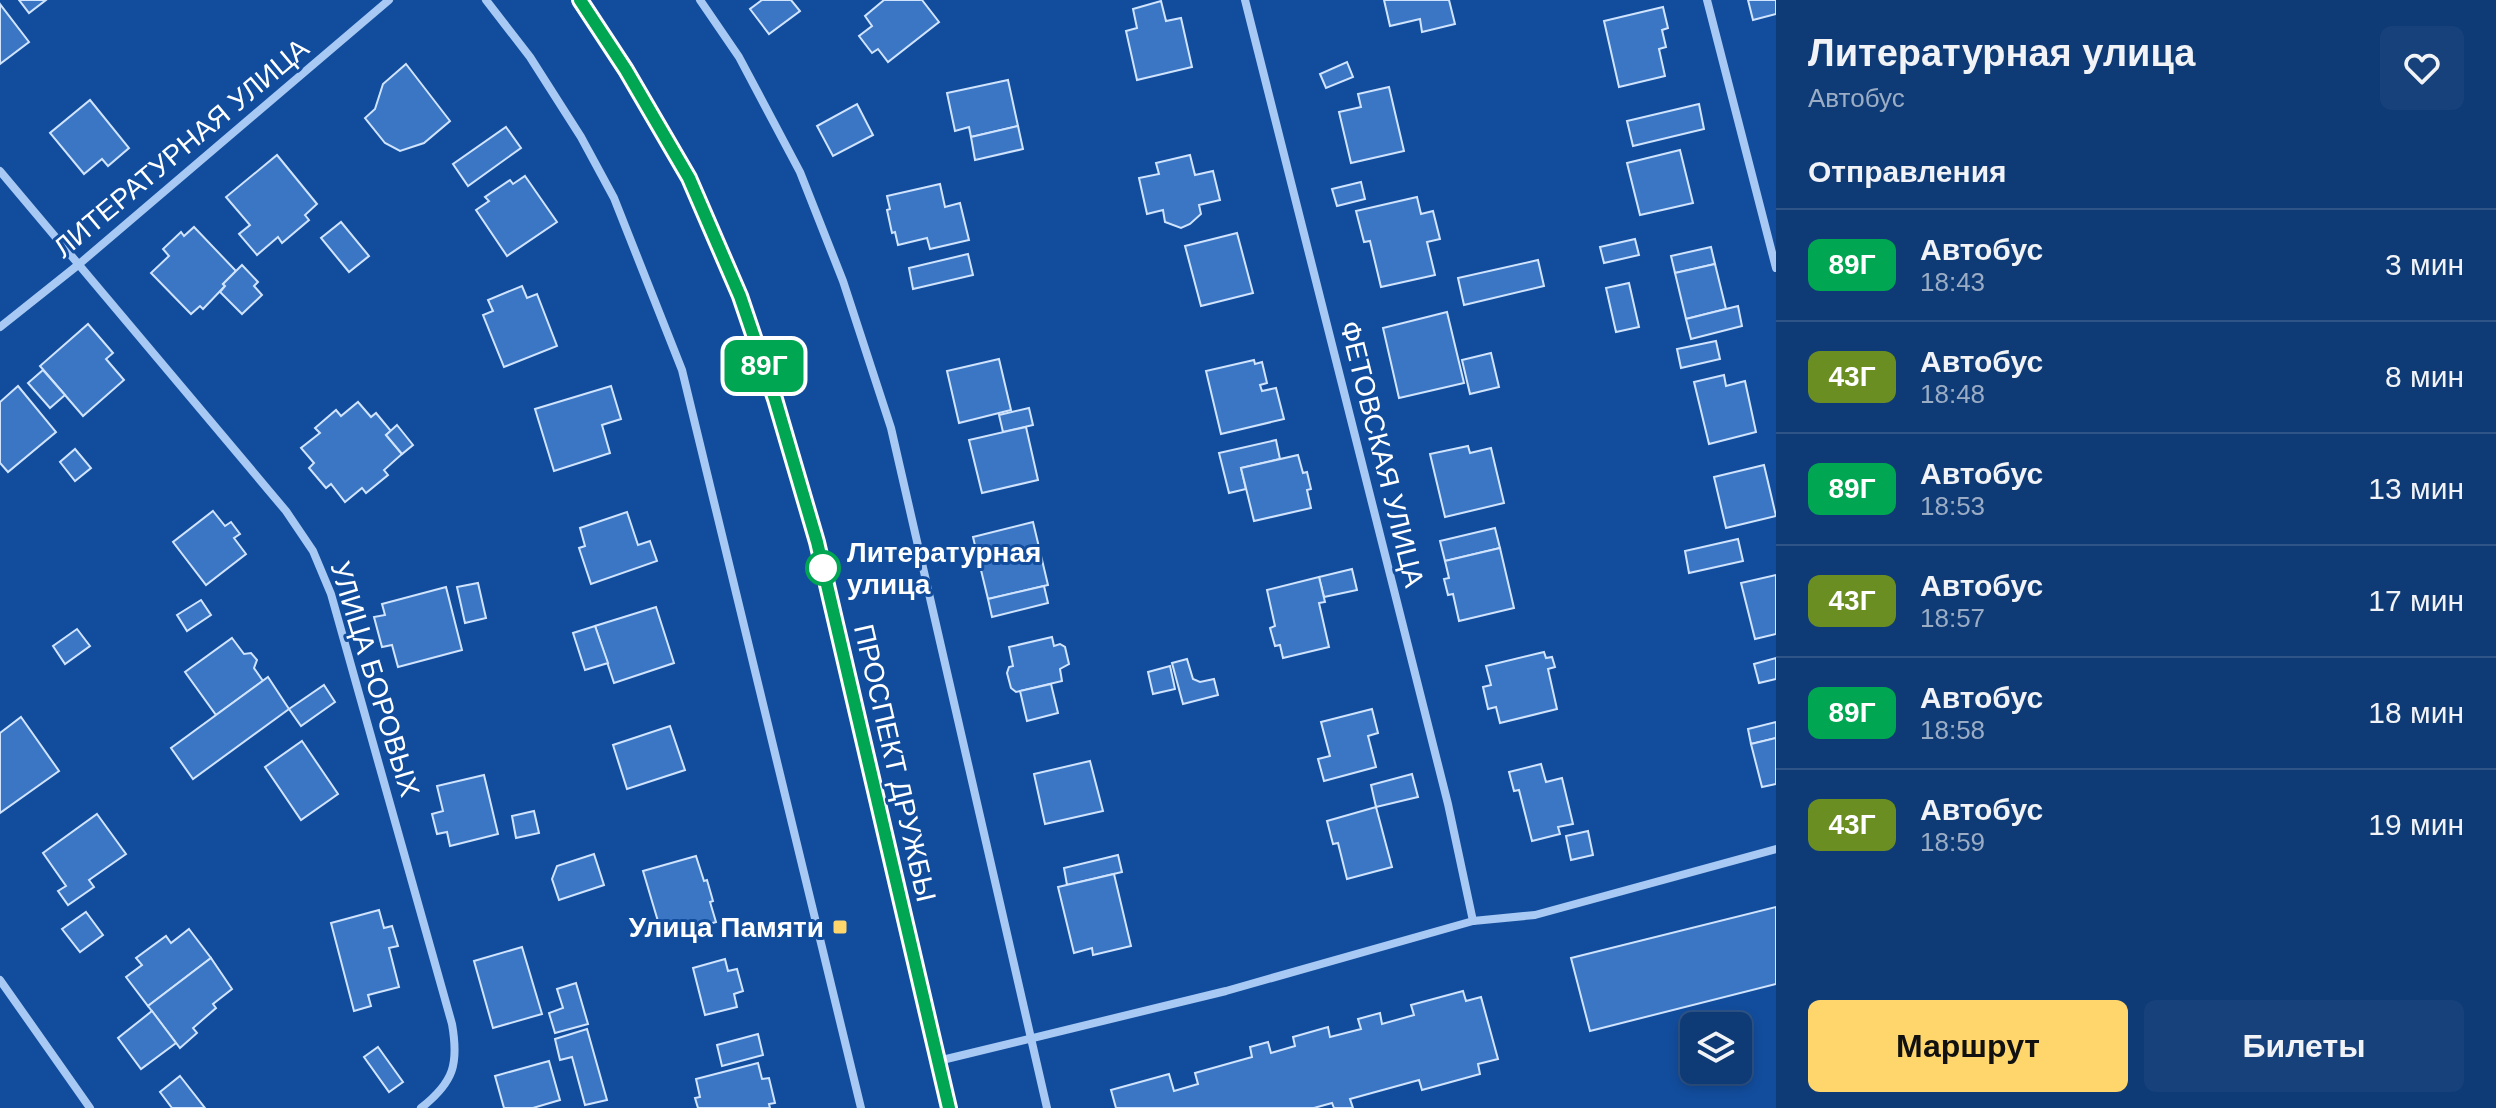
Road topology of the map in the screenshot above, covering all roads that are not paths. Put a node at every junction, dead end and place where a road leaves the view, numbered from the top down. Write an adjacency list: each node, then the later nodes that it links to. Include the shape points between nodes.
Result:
1 (389, 0): 8 (street, ЛИТЕРАТУРНАЯ УЛИЦА)
2 (486, 0): 18 (street, via 530,57 614,198 682,370)
3 (580, 0): 15 (main road, ПРОСПЕКТ ДРУЖБЫ, via 689,178 740,296 775,399 817,542)
4 (700, 0): 14 (street, via 739,57 800,172 843,281 891,428)
5 (1245, 0): 12 (street, ФЕТОВСКАЯ УЛИЦА)
6 (1707, 0): 9 (street)
7 (0, 171): 8 (street, УЛИЦА БОРОВЫХ)
8 (78, 265): 10 (street, ЛИТЕРАТУРНАЯ УЛИЦА); 17 (street, УЛИЦА БОРОВЫХ, via 286,511 313,551 331,594 456,1043 447,1085)
9 (1776, 268)
10 (0, 327)
11 (1776, 849): 12 (street, via 1535,915)
12 (1473, 921): 14 (street, via 1226,991)
13 (0, 980): 16 (street)
14 (1030, 1038): 15 (street); 20 (street)
15 (938, 1061): 19 (main road, ПРОСПЕКТ ДРУЖБЫ)
16 (90, 1108)
17 (421, 1108)
18 (861, 1108)
19 (949, 1108)
20 (1047, 1108)

